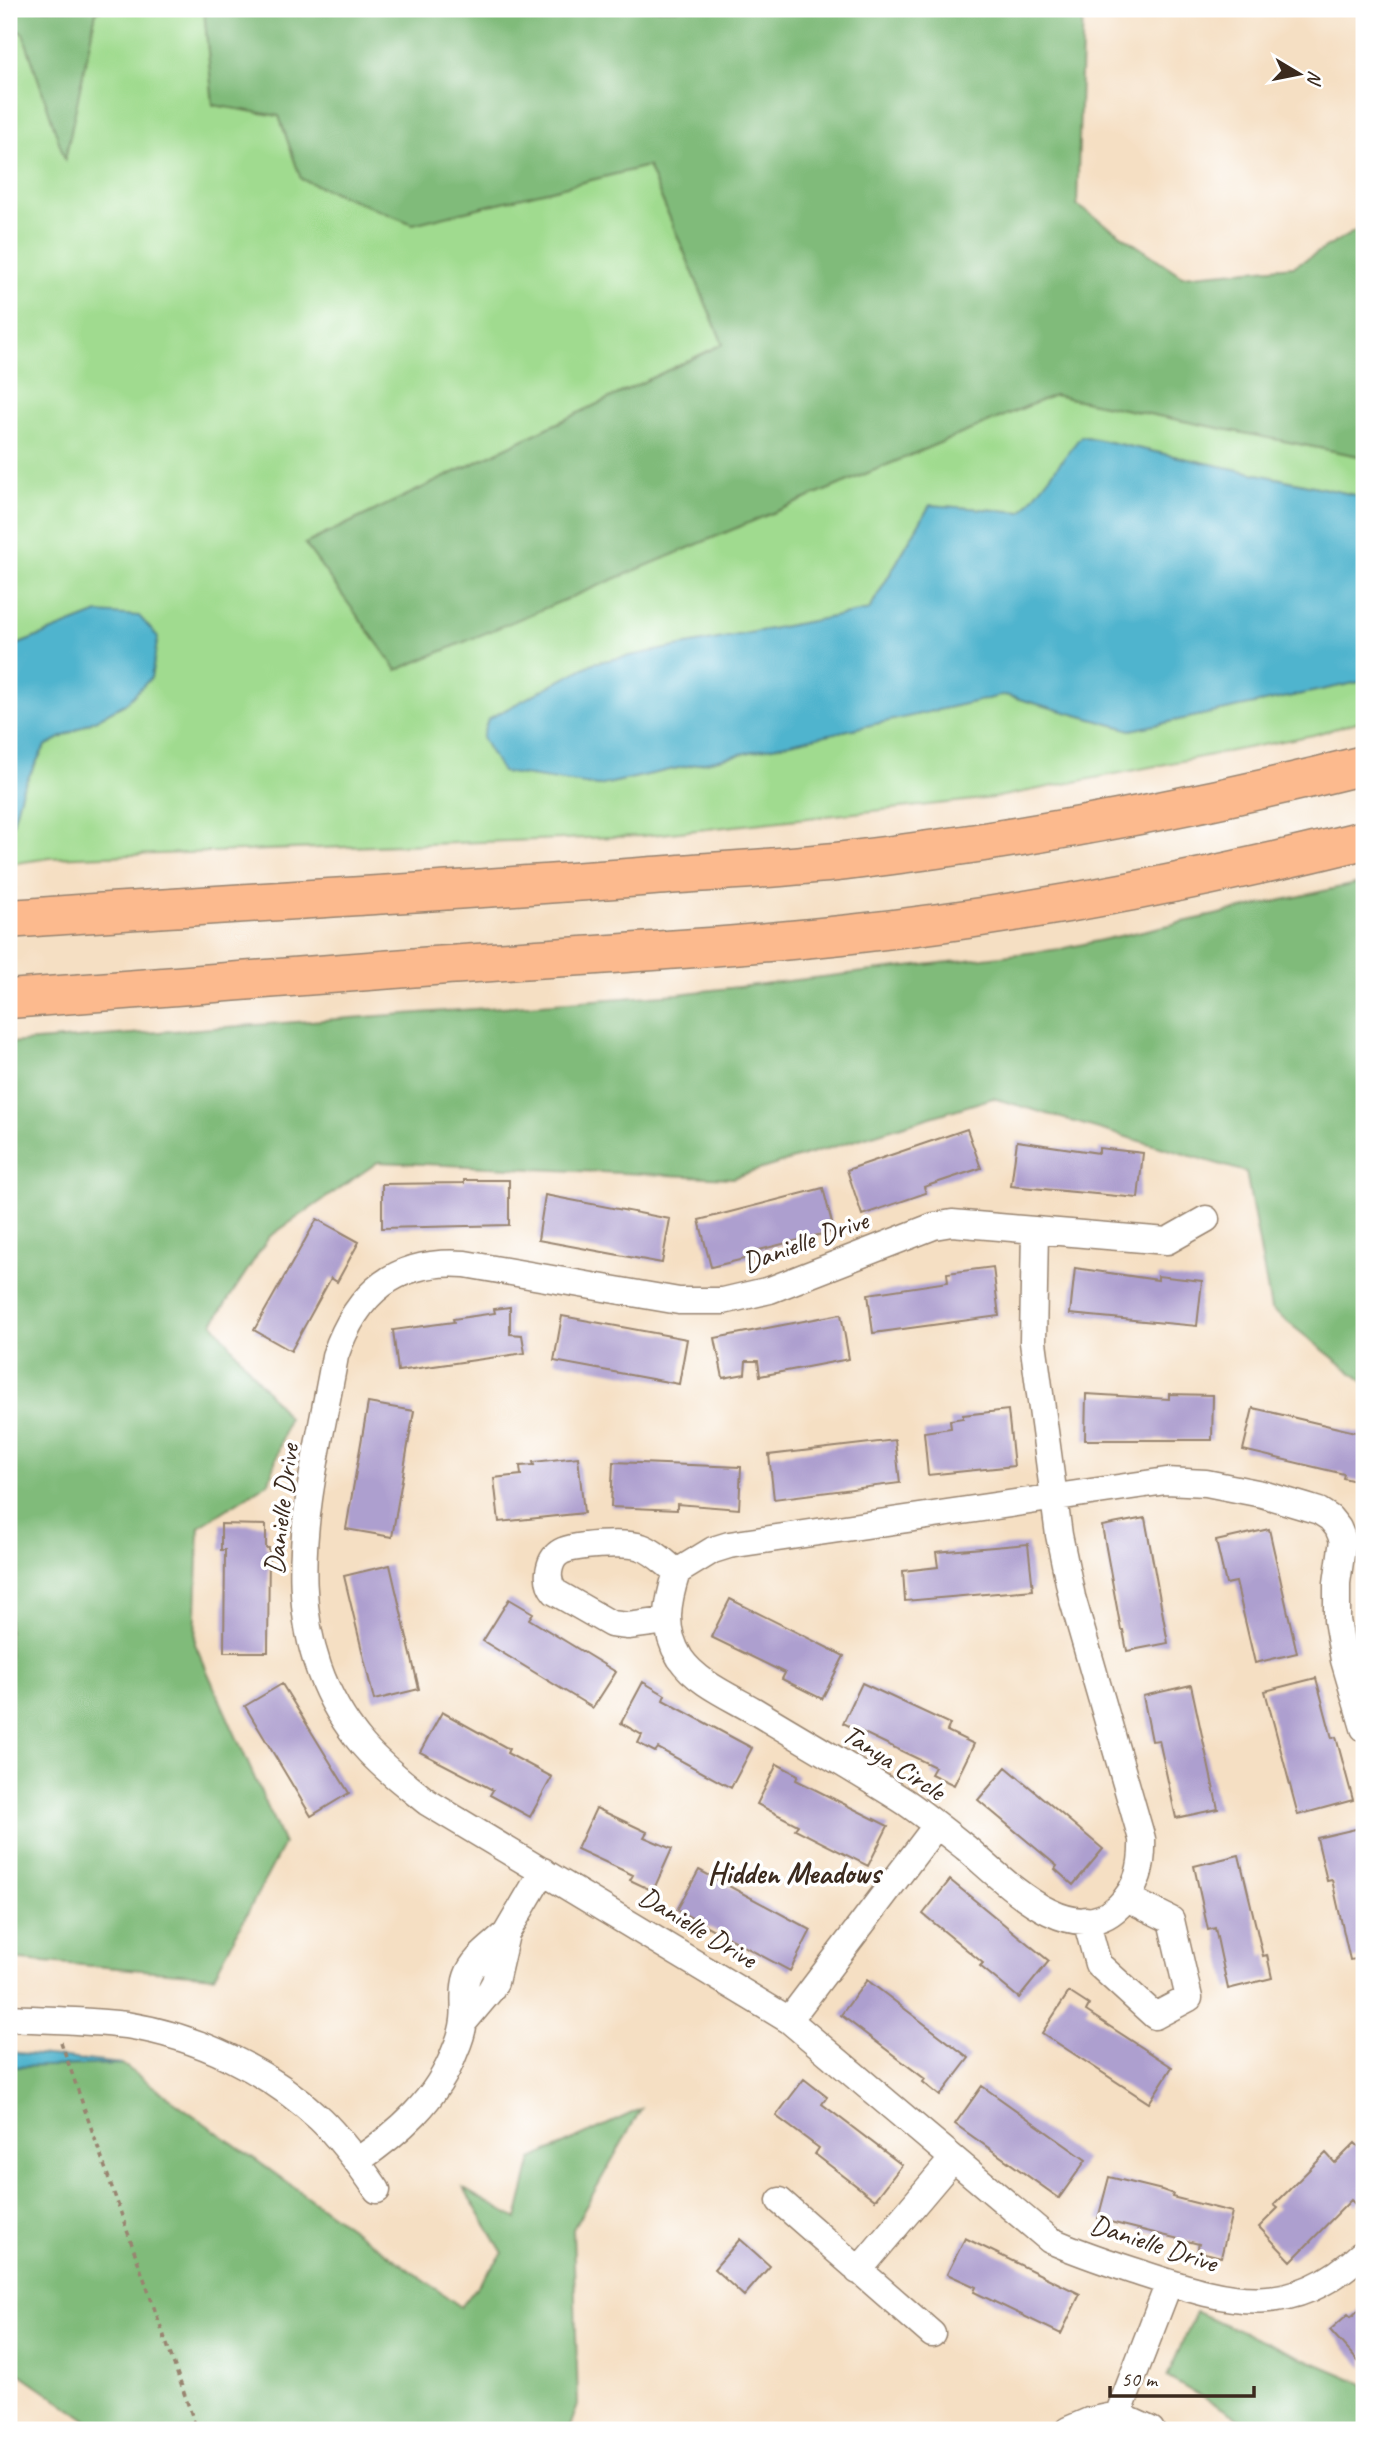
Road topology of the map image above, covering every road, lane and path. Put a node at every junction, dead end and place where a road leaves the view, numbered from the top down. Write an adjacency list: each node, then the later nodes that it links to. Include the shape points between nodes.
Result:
1 (1364, 765): 3 (highway, via 1085,825 840,861 470,891)
2 (1364, 840): 4 (highway, via 1165,886 851,934)
3 (9, 919)
4 (9, 999)
5 (1206, 1219): 6 (street, Danielle Drive, via 1167,1241)
6 (1035, 1230): 7 (street, via 1033,1342); 12 (street, Danielle Drive, via 952,1223 933,1226 771,1290 723,1301 679,1301 449,1262 400,1274 377,1287 358,1306 335,1356 304,1534 303,1600 316,1658 344,1718 384,1766 427,1802)
7 (1054, 1497): 8 (street, via 729,1545); 10 (street, via 1149,1482 1206,1483 1262,1494 1330,1518 1343,1540 1337,1583 1340,1643); 13 (street, via 1072,1597 1142,1839 1141,1868)
8 (677, 1572): 9 (street); 9 (street, via 642,1547 626,1544 560,1551 550,1569 555,1592 611,1624)
9 (666, 1621): 11 (street, Tanya Circle, via 676,1650 692,1672)
10 (1364, 1728)
11 (936, 1826): 14 (street, Tanya Circle, via 1045,1911); 17 (street)
12 (543, 1871): 17 (street, Danielle Drive); 19 (street, via 506,1934 473,1966 467,1978 464,2022 447,2068 424,2105 387,2141)
13 (1127, 1898): 14 (street, via 1115,1910); 14 (street, via 1171,1920 1189,1998 1155,2016 1098,1964)
14 (1087, 1920)
15 (9, 2018): 16 (street)
16 (53, 2020): 19 (street, via 144,2029 236,2061 290,2094 320,2119); 27 (path)
17 (789, 2020): 18 (street, Danielle Drive)
18 (952, 2160): 23 (street); 24 (street, Danielle Drive, via 1050,2240)
19 (357, 2161): 20 (street)
20 (377, 2190)
21 (780, 2201): 23 (street)
22 (1364, 2252): 24 (street, Danielle Drive, via 1332,2277 1283,2298 1239,2301)
23 (858, 2271): 25 (street)
24 (1169, 2283): 26 (street)
25 (932, 2334)
26 (1118, 2415): 28 (street); 29 (street)
27 (197, 2430)
28 (1068, 2430)
29 (1151, 2430)

